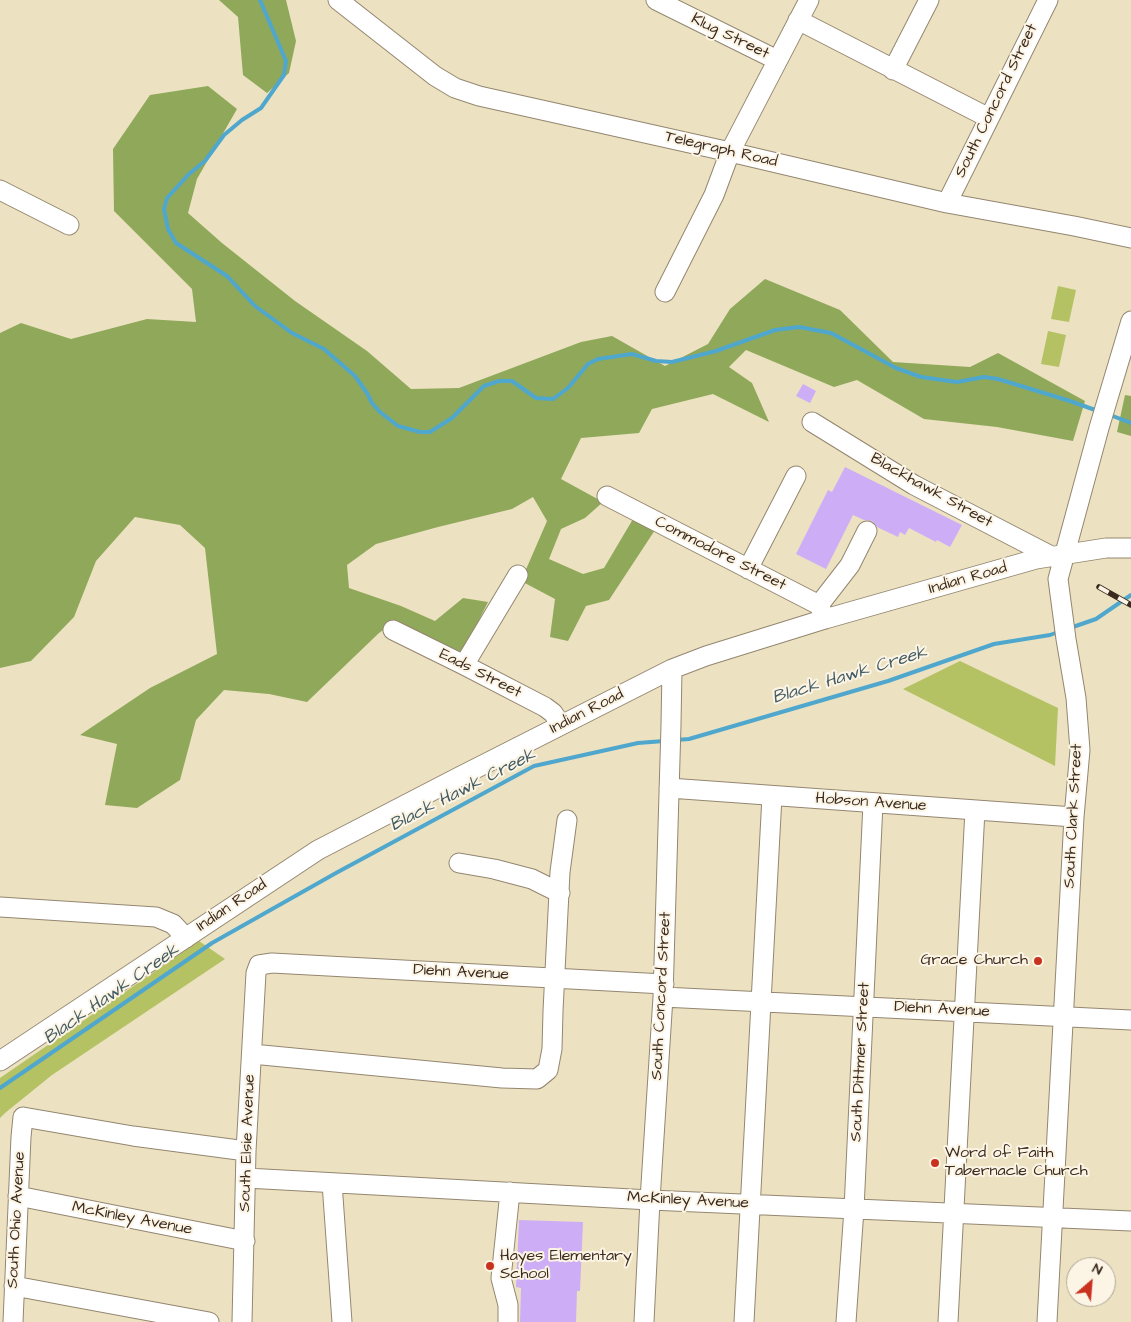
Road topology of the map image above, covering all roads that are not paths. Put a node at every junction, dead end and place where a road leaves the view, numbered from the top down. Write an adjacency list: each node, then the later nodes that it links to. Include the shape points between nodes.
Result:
1 (338, 0): 10 (street, Telegraph Road, via 455,88)
2 (656, 0): 7 (street, Klug Street)
3 (809, 0): 6 (street)
4 (929, 0): 8 (street)
5 (1048, 0): 9 (street, South Concord Street)
6 (798, 20): 7 (street); 8 (street)
7 (777, 60): 10 (street)
8 (893, 70): 9 (street)
9 (989, 118): 12 (street, South Concord Street)
10 (730, 152): 12 (street, Telegraph Road); 15 (street, via 714,195)
11 (0, 190): 13 (street)
12 (947, 203): 14 (street, Telegraph Road)
13 (69, 225)
14 (1131, 238)
15 (664, 292)
16 (1130, 328): 22 (street, South Clark Street)
17 (812, 422): 22 (street, Blackhawk Street, via 914,485)
18 (796, 476): 23 (street)
19 (608, 496): 23 (street, Commodore Street)
20 (867, 531): 25 (street)
21 (1131, 548): 22 (street, via 1106,548)
22 (1058, 556): 25 (street, Indian Road); 34 (street, South Clark Street, via 1058,579 1076,698 1080,750)
23 (748, 569): 25 (street, Commodore Street)
24 (518, 575): 27 (street)
25 (822, 612): 28 (street, Indian Road)
26 (393, 630): 27 (street, Eads Street)
27 (464, 665): 29 (street, Eads Street, via 545,707)
28 (672, 669): 29 (street, Indian Road); 30 (street, South Concord Street)
29 (561, 725): 39 (street, Indian Road, via 318,850)
30 (668, 788): 31 (street, Hobson Avenue); 42 (street, South Concord Street)
31 (772, 796): 32 (street, Hobson Avenue); 43 (street)
32 (873, 803): 33 (street, Hobson Avenue); 44 (street, South Dittmer Street)
33 (975, 810): 34 (street, Hobson Avenue); 45 (street)
34 (1074, 817): 46 (street, South Clark Street)
35 (567, 820): 37 (street)
36 (459, 863): 37 (street, via 532,879)
37 (560, 893): 41 (street)
38 (0, 907): 39 (street, via 156,918 174,924)
39 (186, 938): 49 (street, Indian Road)
40 (259, 965): 41 (street, Diehn Avenue, via 272,963); 48 (street, South Elsie Avenue)
41 (555, 978): 42 (street, Diehn Avenue); 48 (street, via 552,1049 548,1070 537,1079)
42 (664, 990): 43 (street, Diehn Avenue); 55 (street, South Concord Street)
43 (761, 1001): 44 (street, Diehn Avenue); 56 (street)
44 (864, 1006): 45 (street, Diehn Avenue); 57 (street, South Dittmer Street)
45 (964, 1011): 46 (street, Diehn Avenue); 58 (street)
46 (1064, 1016): 47 (street, Diehn Avenue); 59 (street, South Clark Street)
47 (1131, 1020)
48 (252, 1054): 50 (street, South Elsie Avenue)
49 (0, 1061)
50 (246, 1151): 51 (street, South Elsie Avenue); 54 (street, South Ohio Avenue, via 23,1118)
51 (246, 1178): 52 (street, McKinley Avenue); 61 (street, South Elsie Avenue)
52 (332, 1183): 53 (street, McKinley Avenue); 66 (street)
53 (510, 1192): 55 (street, McKinley Avenue); 67 (street, via 501,1278 508,1305)
54 (18, 1196): 61 (street, McKinley Avenue); 62 (street, South Ohio Avenue)
55 (650, 1200): 56 (street, McKinley Avenue); 68 (street, South Concord Street)
56 (750, 1204): 57 (street, McKinley Avenue); 69 (street)
57 (854, 1209): 58 (street, McKinley Avenue); 70 (street, South Dittmer Street)
58 (953, 1213): 59 (street, McKinley Avenue); 71 (street)
59 (1053, 1218): 60 (street, McKinley Avenue); 72 (street, South Clark Street)
60 (1131, 1221)
61 (245, 1241): 65 (street, South Elsie Avenue)
62 (14, 1286): 63 (street, South Ohio Avenue); 64 (street)
63 (13, 1322)
64 (209, 1322)
65 (242, 1322)
66 (342, 1322)
67 (508, 1322)
68 (644, 1322)
69 (744, 1322)
70 (846, 1322)
71 (948, 1322)
72 (1047, 1322)

